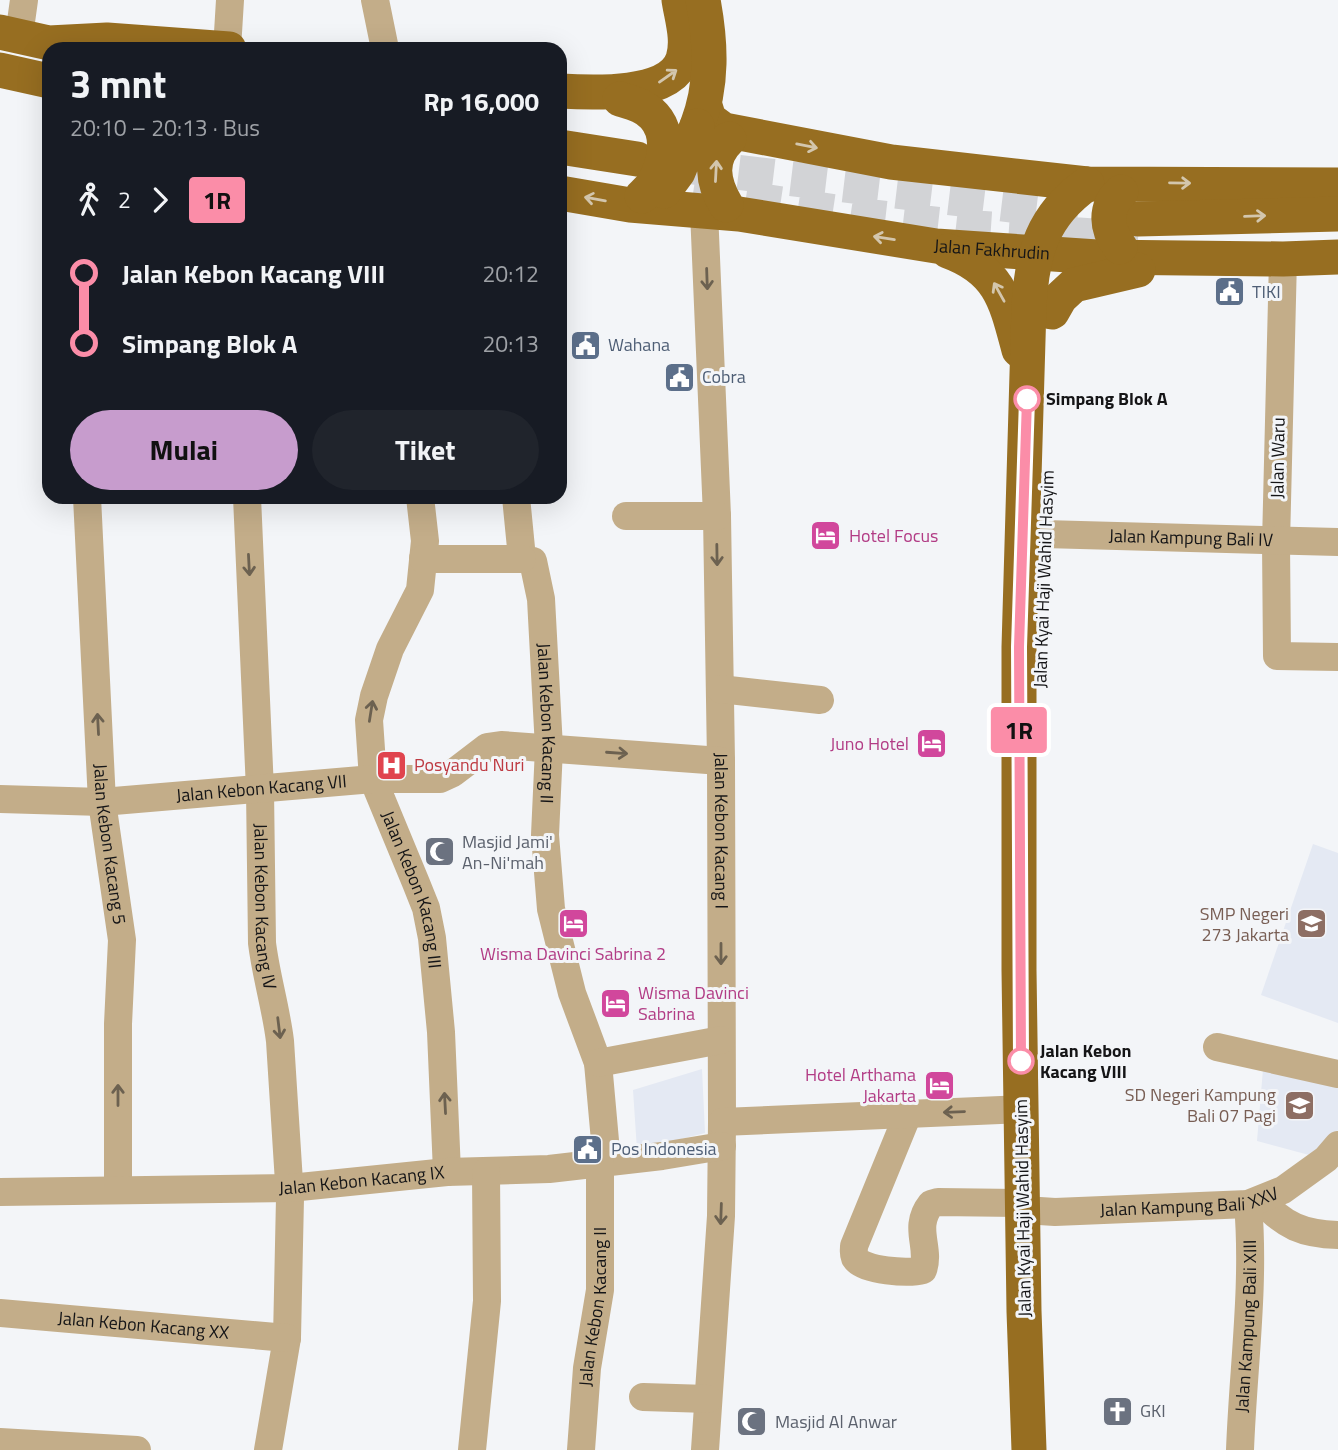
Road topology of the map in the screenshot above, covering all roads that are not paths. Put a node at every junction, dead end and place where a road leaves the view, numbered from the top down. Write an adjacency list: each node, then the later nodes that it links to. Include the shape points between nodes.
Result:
1 (24, 0): 6 (street)
2 (230, 0): 8 (street)
3 (375, 0): 9 (street)
4 (679, 0): 13 (main road, one-way to 4, via 661,82 680,67 685,37)
5 (703, 0): 14 (main road, via 710,73)
6 (34, 40): 7 (main road)
7 (134, 42)
8 (228, 42)
9 (384, 42)
10 (0, 70): 11 (main road)
11 (42, 78)
12 (567, 93): 13 (main road)
13 (612, 96): 20 (main road, bridge, via 646,109 663,134 658,178 651,189)
14 (701, 116): 15 (main road, Jalan Fakhrudin); 20 (main road, bridge, via 678,172)
15 (735, 136): 18 (main road, Jalan Fakhrudin, one-way to 18, via 891,162); 22 (main road, one-way to 15, bridge, via 714,174 717,158 723,145)
16 (567, 151): 20 (main road, Jalan Fakhrudin)
17 (567, 172): 20 (main road, Jalan Fakhrudin)
18 (1087, 184): 24 (main road, Jalan Fakhrudin); 27 (main road, via 1059,207)
19 (1338, 185): 24 (main road, Jalan Fakhrudin, one-way to 19)
20 (642, 190): 21 (main road, one-way to 21); 22 (main road, Jalan Fakhrudin)
21 (567, 193)
22 (720, 210): 26 (main road, Jalan Fakhrudin, one-way to 22); 38 (street, Jalan Kebon Kacang I, one-way to 38)
23 (1338, 214): 24 (main road, Jalan Fakhrudin, one-way to 23)
24 (1129, 223): 25 (main road, Jalan Fakhrudin); 27 (main road, Jalan Fakhrudin); 28 (main road, Jalan Fakhrudin)
25 (1338, 239)
26 (936, 246): 27 (main road, Jalan Fakhrudin); 32 (main road, one-way to 26, via 1010,315 993,281 982,267)
27 (1047, 253): 31 (main road, Jalan Kyai Haji Wahid Hasyim); 32 (main road, Jalan Kyai Haji Wahid Hasyim, via 1031,278)
28 (1177, 256): 30 (main road, Jalan Fakhrudin); 31 (main road, via 1160,267 1074,285)
29 (1338, 257): 30 (main road, Jalan Fakhrudin)
30 (1283, 259): 40 (street, Jalan Waru)
31 (1052, 312): 39 (main road, Jalan Kyai Haji Wahid Hasyim)
32 (1027, 380): 57 (main road, Jalan Kyai Haji Wahid Hasyim, via 1019,647)
33 (87, 504): 52 (street, Jalan Kebon Kacang 5, one-way to 33)
34 (247, 504): 50 (street, Jalan Kebon Kacang IV, one-way to 50)
35 (421, 504): 42 (street, Jalan Kebon Kacang III)
36 (517, 504): 43 (street, Jalan Kebon Kacang II)
37 (626, 516): 38 (street)
38 (717, 516): 45 (street, Jalan Kebon Kacang I, one-way to 45)
39 (1044, 534): 40 (street, Jalan Kampung Bali IV); 68 (main road, Jalan Kyai Haji Wahid Hasyim)
40 (1276, 541): 41 (street, Jalan Kampung Bali IV); 44 (street, Jalan Waru, via 1277,656)
41 (1338, 542)
42 (423, 559): 43 (street); 49 (street, Jalan Kebon Kacang III, one-way to 42, via 369,720 373,696 390,649 420,590)
43 (522, 559): 47 (street, Jalan Kebon Kacang II, via 533,560 541,599)
44 (1338, 657)
45 (720, 689): 46 (street); 48 (street, Jalan Kebon Kacang I)
46 (820, 700)
47 (549, 748): 48 (street, Jalan Kebon Kacang VII, one-way to 48); 49 (street, Jalan Kebon Kacang VII, via 487,747 440,779); 55 (street, Jalan Kebon Kacang II, via 545,835 551,909 572,993)
48 (721, 761): 53 (street, Jalan Kebon Kacang I, one-way to 53)
49 (373, 779): 50 (street, Jalan Kebon Kacang VII); 62 (street, Jalan Kebon Kacang III, one-way to 49, via 442,1032 432,937 426,908)
50 (260, 790): 52 (street, Jalan Kebon Kacang VII); 64 (street, Jalan Kebon Kacang IV, one-way to 64, via 262,943 280,1041)
51 (0, 799): 52 (street, Jalan Kebon Kacang VII)
52 (102, 802): 65 (street, Jalan Kebon Kacang 5, one-way to 52, via 122,940)
53 (721, 1040): 55 (street); 59 (street, Jalan Kebon Kacang I)
54 (1217, 1047): 56 (street)
55 (598, 1063): 61 (street, Jalan Kebon Kacang II)
56 (1338, 1074)
57 (1022, 1109): 58 (street, one-way to 58); 68 (main road, Jalan Kyai Haji Wahid Hasyim)
58 (908, 1114): 59 (street); 68 (street, Jalan Kampung Bali XXV, via 854,1246 861,1264 891,1271 923,1270 922,1220 930,1204)
59 (722, 1134): 61 (street, Jalan Kebon Kacang IX); 74 (street, Jalan Kebon Kacang I, one-way to 74)
60 (1338, 1145): 67 (street, Jalan Kampung Bali XXV, via 1313,1170)
61 (603, 1164): 63 (street, Jalan Kebon Kacang IX); 79 (street, Jalan Kebon Kacang II, via 600,1290 587,1368)
62 (447, 1172): 63 (street, Jalan Kebon Kacang IX); 64 (street, Jalan Kebon Kacang IX)
63 (486, 1172): 78 (street, via 487,1301)
64 (290, 1188): 65 (street, Jalan Kebon Kacang IX); 72 (street, Jalan Kebon Kacang IV)
65 (118, 1190): 66 (street, Jalan Kebon Kacang IX)
66 (0, 1192)
67 (1255, 1202): 68 (street, Jalan Kampung Bali XXV); 69 (street, via 1300,1229); 83 (street, Jalan Kampung Bali XIII)
68 (1030, 1208): 70 (main road, Jalan Kyai Haji Wahid Hasyim)
69 (1338, 1236)
70 (1034, 1311): 81 (main road, Jalan Kyai Haji Wahid Hasyim); 82 (main road, Jalan Kyai Haji Wahid Hasyim)
71 (0, 1313): 72 (street, Jalan Kebon Kacang XX)
72 (287, 1338): 77 (street, Jalan Kebon Kacang IV)
73 (643, 1397): 74 (street)
74 (708, 1398): 80 (street, Jalan Kebon Kacang I)
75 (0, 1442): 76 (street)
76 (137, 1450)
77 (268, 1450)
78 (472, 1450)
79 (581, 1450)
80 (705, 1450)
81 (1029, 1450)
82 (1046, 1450)
83 (1240, 1450)

